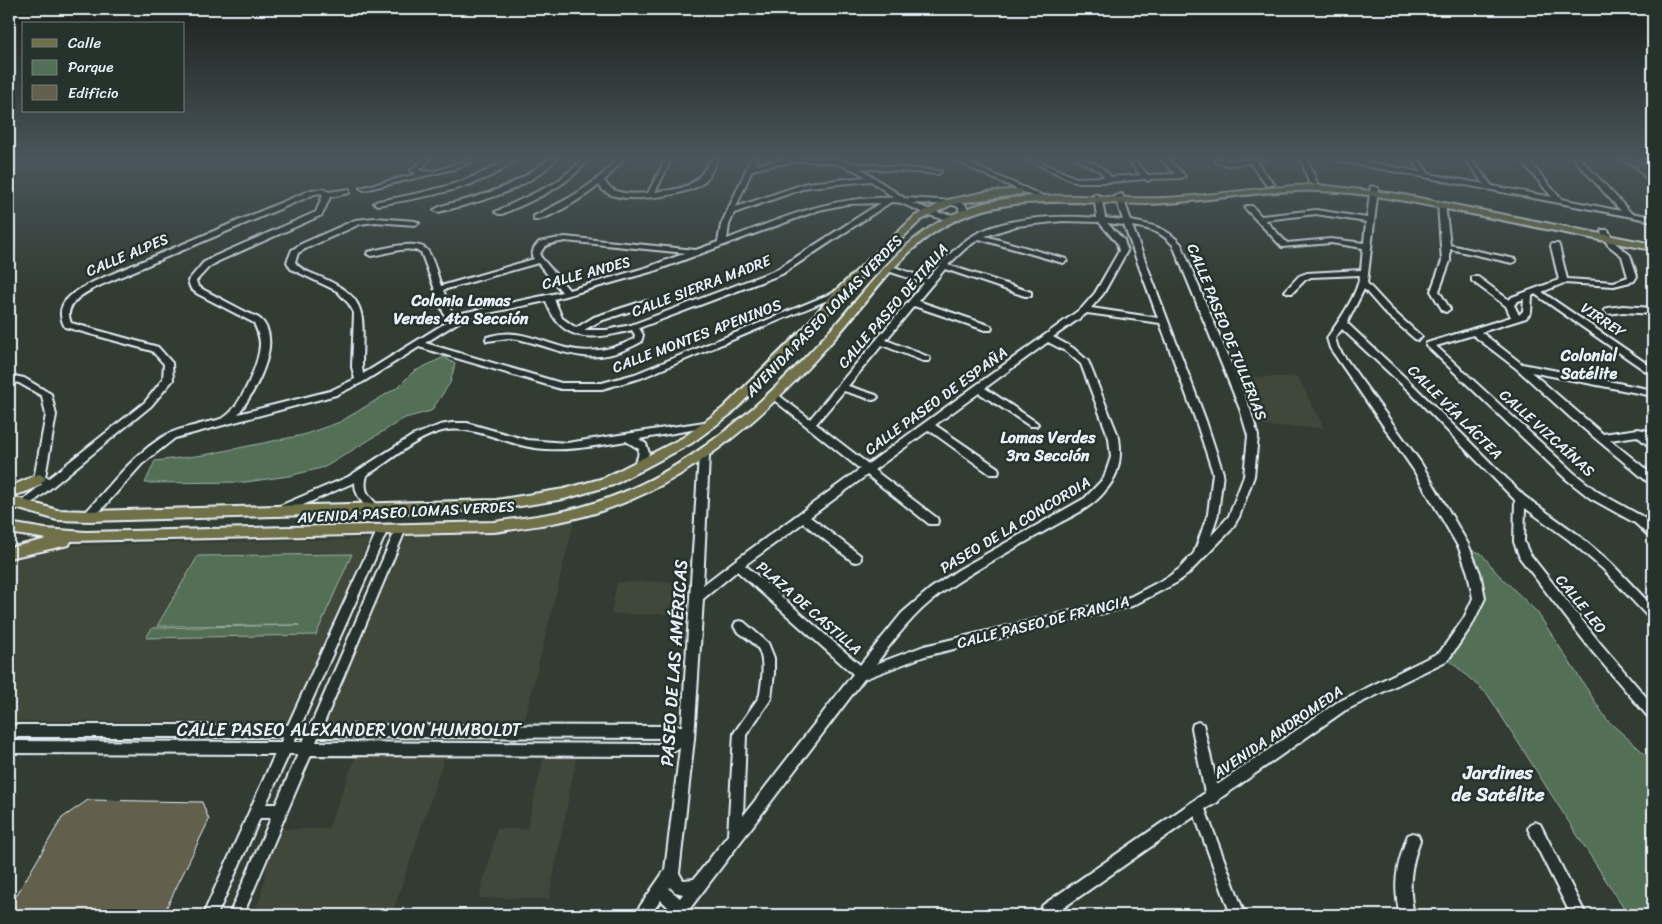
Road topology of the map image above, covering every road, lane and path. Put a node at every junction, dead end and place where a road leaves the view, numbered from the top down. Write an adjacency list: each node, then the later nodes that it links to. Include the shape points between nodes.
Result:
1 (290, 202): 120 (street, CALLE ALPES, via 98,283 70,301 64,309 68,325 155,349 170,371 168,380 148,404)
2 (324, 202): 101 (street, via 319,213 216,259 192,281 201,292 258,321 263,328 266,350)
3 (382, 202): 21 (street)
4 (463, 202): 24 (street)
5 (522, 202): 26 (street)
6 (570, 202): 30 (street)
7 (737, 202): 25 (street)
8 (757, 202): 25 (street)
9 (846, 202): 42 (street, CALLE ANDES, via 817,208)
10 (892, 202): 81 (street, CALLE SIERRA MADRE, via 779,272)
11 (900, 202): 27 (street)
12 (950, 202): 27 (main road, AVENIDA PASEO LOMAS VERDES); 28 (street, via 962,206 964,210)
13 (1007, 202): 28 (main road, AVENIDA PASEO LOMAS VERDES)
14 (1098, 202): 34 (street)
15 (1121, 202): 36 (street, CALLE PASEO DE FRANCIA)
16 (1373, 202): 33 (street)
17 (1427, 202): 22 (main road)
18 (1432, 202): 37 (main road)
19 (1565, 202): 29 (street)
20 (1617, 202): 29 (street)
21 (378, 203)
22 (1441, 205): 37 (main road); 46 (street)
23 (1249, 208): 31 (street)
24 (438, 210)
25 (733, 211): 42 (street)
26 (499, 212)
27 (926, 213): 28 (street); 66 (main road, AVENIDA PASEO LOMAS VERDES)
28 (959, 215): 56 (main road, AVENIDA PASEO LOMAS VERDES, via 930,232)
29 (1629, 215): 32 (street)
30 (538, 218)
31 (1260, 218): 33 (street, via 1316,212); 45 (street, via 1285,245 1331,241)
32 (1653, 219)
33 (1371, 221): 45 (street)
34 (1102, 222): 36 (street, CALLE PASEO DE TULLERIAS); 39 (street, CALLE PASEO DE ITALIA, via 1037,220); 43 (street)
35 (415, 223): 96 (street, via 358,222 304,246 292,257 294,267 340,289 356,304 356,367)
36 (1127, 224): 40 (street, CALLE PASEO DE FRANCIA); 137 (street, CALLE PASEO DE TULLERIAS, via 1158,229 1175,241 1253,436 1249,476 1234,517)
37 (1547, 224): 38 (main road)
38 (1606, 235): 41 (main road); 44 (main road); 51 (street)
39 (978, 236): 53 (street); 55 (street, CALLE PASEO DE ITALIA)
40 (1132, 241): 43 (street); 78 (street, CALLE PASEO DE FRANCIA)
41 (1653, 241)
42 (722, 242): 49 (street, CALLE ANDES)
43 (1121, 242): 74 (street, CALLE PASEO DE ESPAÑA, via 1123,251)
44 (1636, 244): 48 (main road); 51 (street)
45 (1367, 246): 57 (street)
46 (1446, 246): 54 (street); 73 (street, via 1446,261 1434,291)
47 (1555, 246): 59 (street)
48 (1653, 247)
49 (697, 253): 52 (street, via 565,239 547,242 536,252); 64 (street, CALLE ANDES)
50 (372, 254): 62 (street, via 420,248)
51 (1626, 255): 59 (street, via 1633,276 1627,282)
52 (539, 260): 62 (street); 64 (street)
53 (1063, 261)
54 (1512, 261)
55 (943, 266): 60 (street, CALLE PASEO DE ITALIA); 67 (street)
56 (891, 269): 60 (street); 100 (main road, AVENIDA PASEO LOMAS VERDES)
57 (1365, 272): 61 (street); 63 (street, via 1310,275)
58 (1475, 279): 72 (street)
59 (1563, 281): 65 (street)
60 (930, 282): 70 (street, CALLE PASEO DE ITALIA)
61 (1364, 283): 80 (street); 85 (street, via 1388,311)
62 (438, 289): 79 (street)
63 (1289, 291)
64 (567, 292): 69 (street, CALLE ANDES)
65 (1537, 292): 68 (street); 91 (street, VIRREY)
66 (838, 294): 89 (street, CALLE MONTES APENINOS, via 647,372 602,386 561,386); 105 (main road, AVENIDA PASEO LOMAS VERDES, via 741,399)
67 (1028, 294)
68 (1528, 296): 72 (street, via 1515,299); 77 (street, via 1527,312)
69 (549, 298): 79 (street, CALLE ANDES, via 474,312); 83 (street, via 560,322)
70 (912, 302): 82 (street); 88 (street, CALLE PASEO DE ITALIA)
71 (647, 303): 83 (street, via 597,320)
72 (1510, 304): 77 (street)
73 (1446, 309)
74 (1085, 310): 78 (street); 86 (street, CALLE PASEO DE ESPAÑA)
75 (1608, 311): 76 (street)
76 (1653, 311)
77 (1516, 318): 84 (street)
78 (1162, 321): 137 (street, CALLE PASEO DE FRANCIA, via 1218,473 1213,514)
79 (451, 322): 89 (street, CALLE ANDES)
80 (1342, 324): 122 (street, CALLE VÍA LÁCTEA, via 1412,389); 157 (street, AVENIDA ANDROMEDA, via 1331,338 1334,348 1417,466 1464,548 1479,598 1444,656 1340,706)
81 (634, 327): 83 (street, CALLE SIERRA MADRE, via 592,334); 87 (street, via 638,340 600,353 567,352 512,334)
82 (988, 328)
83 (576, 331)
84 (1474, 332): 93 (street); 128 (street, CALLE VIZCAÍNAS, via 1430,345 1570,476 1594,495)
85 (1418, 337)
86 (1048, 338): 98 (street, CALLE PASEO DE ESPAÑA); 143 (street, PASEO DE LA CONCORDIA, via 1070,350 1084,363 1114,438 1117,451 1112,475 1089,501 934,592 906,616)
87 (490, 339)
88 (880, 341): 90 (street); 97 (street, CALLE PASEO DE ITALIA)
89 (418, 344): 96 (street, CALLE ANDES)
90 (926, 359)
91 (1638, 361): 92 (street); 94 (street, VIRREY)
92 (1653, 363)
93 (1520, 367): 99 (street); 112 (street)
94 (1653, 372)
95 (9, 378): 120 (street, via 21,380 46,394 50,414)
96 (360, 380): 103 (street, CALLE ANDES, via 316,399)
97 (842, 387): 102 (street); 107 (street, CALLE PASEO DE ITALIA)
98 (980, 389): 106 (street); 108 (street, CALLE PASEO DE ESPAÑA)
99 (1653, 393)
100 (774, 396): 107 (street); 114 (main road, AVENIDA PASEO LOMAS VERDES)
101 (246, 398): 103 (street, via 247,407); 104 (street)
102 (873, 398)
103 (253, 414): 104 (street, CALLE ANDES)
104 (229, 419): 126 (street, CALLE ANDES, via 185,430 160,442)
105 (711, 424): 111 (street); 115 (main road, AVENIDA PASEO LOMAS VERDES)
106 (1033, 424)
107 (810, 425): 116 (street)
108 (929, 425): 116 (street, CALLE PASEO DE ESPAÑA); 117 (street)
109 (1633, 432): 110 (street); 112 (street); 113 (street)
110 (1653, 435)
111 (626, 438): 115 (street, via 642,445 645,450 644,458); 118 (street, via 575,446 543,446 473,428 452,426 416,438)
112 (1602, 438): 119 (street)
113 (1653, 445)
114 (704, 455): 133 (main road, AVENIDA PASEO LOMAS VERDES, via 623,497 559,517 494,527); 140 (street, PASEO DE LAS AMÉRICAS)
115 (636, 469): 124 (main road, AVENIDA PASEO LOMAS VERDES, via 608,482 529,501)
116 (867, 470): 127 (street, CALLE PASEO DE ESPAÑA); 129 (street)
117 (994, 471)
118 (362, 474): 124 (street, via 360,493); 125 (street)
119 (1653, 480)
120 (45, 481): 121 (main road); 123 (street, CALLE ALPES)
121 (9, 492)
122 (1520, 499): 141 (street, CALLE VÍA LÁCTEA, via 1607,566); 144 (street, CALLE LEO, via 1519,542 1524,555)
123 (15, 504): 126 (main road, AVENIDA PASEO LOMAS VERDES, via 57,515)
124 (375, 509): 125 (main road, AVENIDA PASEO LOMAS VERDES)
125 (281, 510): 126 (main road, AVENIDA PASEO LOMAS VERDES)
126 (89, 516)
127 (803, 518): 138 (street); 139 (street, CALLE PASEO DE ESPAÑA)
128 (1639, 520): 130 (street); 134 (street, CALLE VIZCAÍNAS)
129 (933, 521)
130 (1653, 521)
131 (9, 528): 135 (main road, AVENIDA PASEO LOMAS VERDES)
132 (382, 531): 133 (main road, AVENIDA PASEO LOMAS VERDES); 135 (main road, AVENIDA PASEO LOMAS VERDES); 148 (street)
133 (400, 531): 149 (street)
134 (1653, 533)
135 (86, 537): 136 (main road)
136 (9, 553)
137 (1199, 555): 143 (street, CALLE PASEO DE FRANCIA, via 1172,580 1132,601 924,652)
138 (856, 558)
139 (737, 565): 140 (street, CALLE PASEO DE ESPAÑA); 143 (street, PLAZA DE CASTILLA)
140 (697, 597): 151 (street, PASEO DE LAS AMÉRICAS)
141 (1653, 615)
142 (740, 626): 162 (street, via 764,647 767,674 765,699 740,732)
143 (862, 674): 162 (street)
144 (1653, 714)
145 (1198, 728): 157 (street)
146 (9, 731): 147 (street, CALLE PASEO ALEXANDER VON HUMBOLDT)
147 (138, 732): 148 (street, CALLE PASEO ALEXANDER VON HUMBOLDT); 155 (street)
148 (293, 732): 149 (street, CALLE PASEO ALEXANDER VON HUMBOLDT); 153 (street)
149 (314, 732): 150 (street, CALLE PASEO ALEXANDER VON HUMBOLDT); 154 (street)
150 (500, 732): 151 (street, CALLE PASEO ALEXANDER VON HUMBOLDT); 156 (street)
151 (688, 735): 156 (street, CALLE PASEO ALEXANDER VON HUMBOLDT, via 658,750); 164 (street, PASEO DE LAS AMÉRICAS)
152 (9, 747): 155 (street, CALLE PASEO ALEXANDER VON HUMBOLDT)
153 (286, 748): 154 (street, CALLE PASEO ALEXANDER VON HUMBOLDT); 155 (street, CALLE PASEO ALEXANDER VON HUMBOLDT); 159 (street)
154 (307, 748): 156 (street, CALLE PASEO ALEXANDER VON HUMBOLDT); 160 (street)
155 (132, 749)
156 (495, 749)
157 (1212, 797): 158 (street, AVENIDA ANDROMEDA)
158 (1198, 807): 171 (street, AVENIDA ANDROMEDA); 172 (street)
159 (257, 811): 160 (street); 168 (street)
160 (280, 811): 169 (street)
161 (1535, 829): 174 (street)
162 (736, 839): 165 (street)
163 (1413, 840): 173 (street, via 1402,874)
164 (672, 873): 165 (street, via 680,886); 166 (street)
165 (698, 886): 167 (street)
166 (660, 890): 167 (street); 170 (street)
167 (679, 912)
168 (210, 915)
169 (236, 915)
170 (641, 915)
171 (1044, 915)
172 (1238, 915)
173 (1407, 915)
174 (1579, 915)

